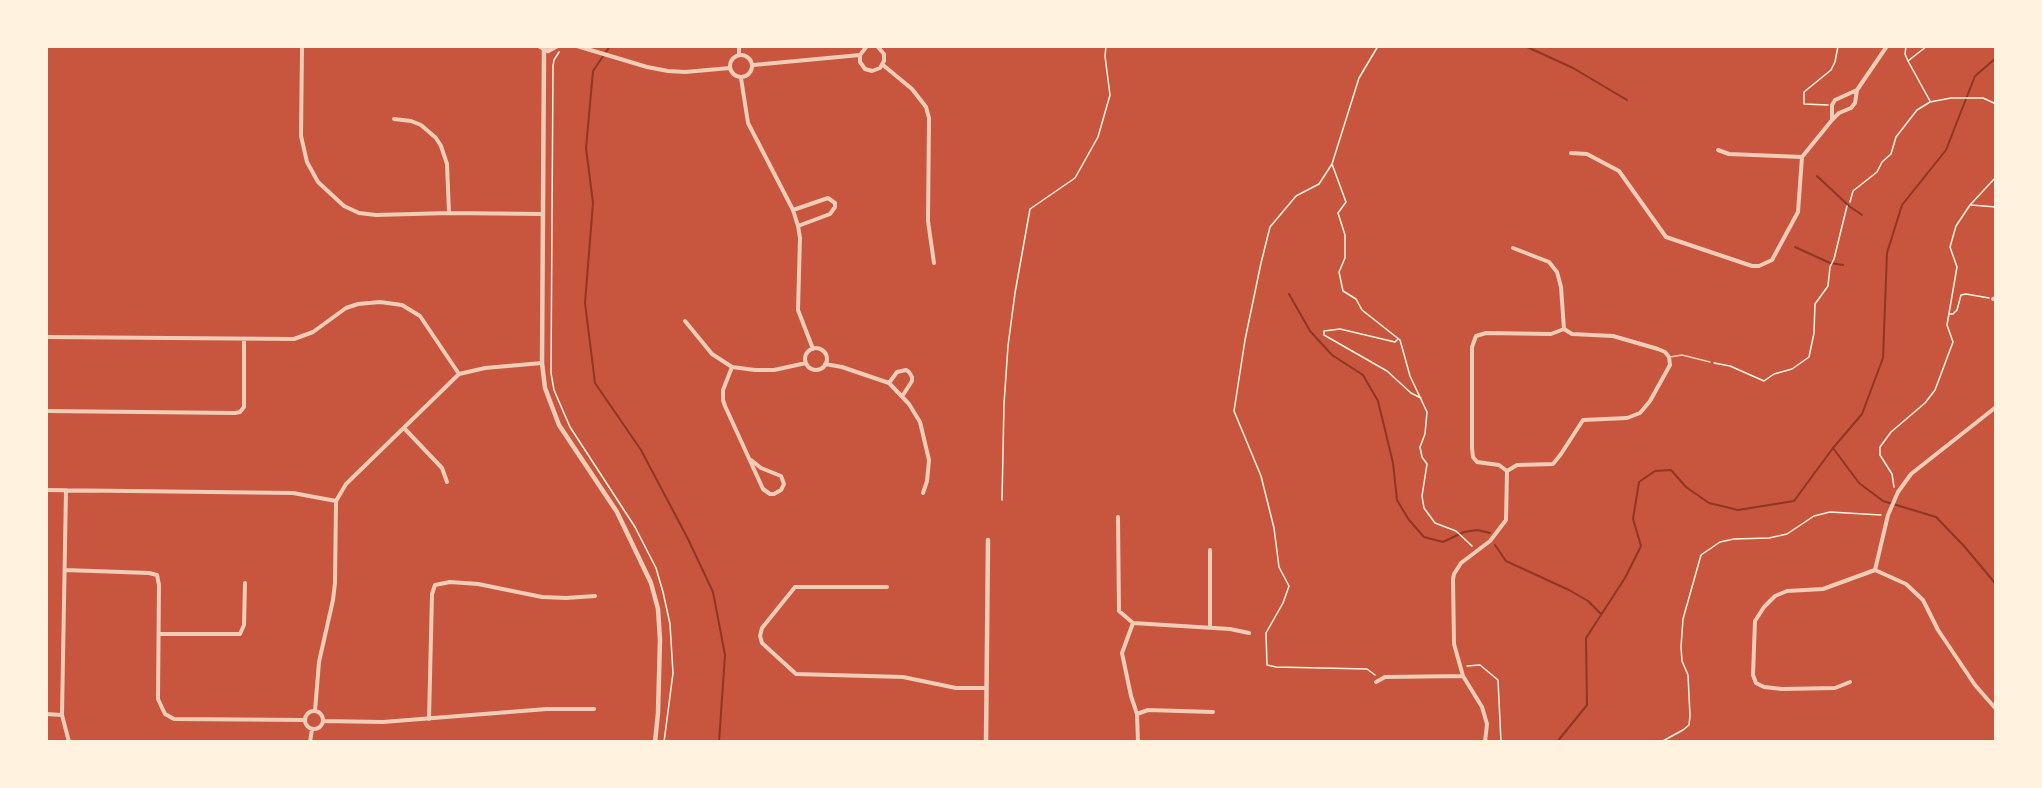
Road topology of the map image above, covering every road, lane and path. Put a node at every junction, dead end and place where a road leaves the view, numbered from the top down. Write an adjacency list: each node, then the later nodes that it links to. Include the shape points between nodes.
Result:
1 (302, 46): 39 (street, via 301,136 313,174 326,191 350,209 368,214)
2 (577, 46): 21 (street, via 668,71)
3 (739, 46): 16 (street)
4 (867, 46): 17 (street)
5 (877, 46): 15 (street)
6 (886, 46): 15 (street)
7 (1106, 46): 72 (path, via 1110,94 1098,137 1075,178 1030,208 1008,346)
8 (1378, 46): 32 (path, via 1359,78)
9 (1838, 46): 26 (path, via 1831,70 1804,92 1804,104)
10 (1887, 46): 23 (street)
11 (1906, 46): 18 (path)
12 (1927, 46): 18 (path)
13 (542, 48): 14 (street); 40 (street)
14 (559, 48): 107 (path, via 553,66 554,390 570,427 635,527 656,568 670,624 673,674)
15 (882, 50): 20 (street)
16 (740, 55): 19 (street, via 748,57); 21 (street, via 733,58)
17 (860, 55): 19 (street); 20 (street, via 862,66 868,70)
18 (1908, 61): 24 (path)
19 (753, 65): 22 (street, via 751,72)
20 (882, 65): 43 (street, via 912,88 929,118 928,221)
21 (730, 68): 22 (street)
22 (741, 78): 38 (street, via 748,123)
23 (1857, 90): 26 (street); 28 (street, via 1851,108)
24 (1930, 102): 25 (path, via 1983,98); 34 (path, via 1917,110 1896,137 1891,154 1877,172 1853,191)
25 (1995, 104)
26 (1832, 105): 28 (street)
27 (394, 119): 39 (street, via 421,125 441,146 447,164)
28 (1832, 120): 31 (street)
29 (1718, 150): 31 (street, via 1729,154)
30 (1571, 153): 31 (street, via 1587,154 1619,171 1666,237 1752,266 1772,260 1798,212)
31 (1802, 157)
32 (1332, 164): 50 (path, via 1346,202 1338,213 1345,235 1345,258 1339,272 1343,291); 90 (path, via 1319,184 1296,196 1270,227 1234,411 1261,476 1279,567 1289,586 1266,633 1267,665 1366,669)
33 (1995, 177): 35 (path)
34 (1850, 202)
35 (1970, 205): 37 (path); 45 (path, via 1956,226 1950,247 1957,267)
36 (1847, 206): 53 (path, via 1828,286 1815,304 1809,357 1764,381)
37 (1995, 207)
38 (793, 210): 41 (street); 41 (street, via 823,198 835,203 830,214)
39 (449, 213): 40 (street)
40 (543, 214): 54 (street)
41 (798, 226): 51 (street, via 798,310)
42 (1513, 248): 47 (street, via 1549,262 1557,272)
43 (934, 262)
44 (1994, 298): 45 (path, via 1961,295 1957,310)
45 (1948, 313): 70 (path, via 1947,325 1953,342 1935,390 1880,447)
46 (685, 321): 57 (street, via 712,354)
47 (1564, 329): 52 (street, via 1572,334 1613,336 1665,352); 66 (street, via 1551,334 1486,333 1473,341 1473,457 1477,462 1499,465)
48 (46, 337): 49 (street)
49 (244, 339): 58 (street, via 294,339 313,332 346,308 370,302 390,303 420,316); 63 (street, via 244,407 240,412)
50 (1399, 339): 61 (path); 61 (path, via 1395,342 1340,329 1324,331 1324,335 1387,371)
51 (813, 349): 55 (street, via 807,353); 56 (street, via 824,352)
52 (1669, 357): 53 (lane, via 1682,355); 66 (street, via 1670,364 1640,413 1627,418 1583,420 1553,464 1517,465)
53 (1710, 362)
54 (542, 363): 58 (street); 106 (street, via 545,388 559,425 617,512 651,583 660,640)
55 (806, 363): 56 (street, via 814,370); 57 (street, via 774,370)
56 (825, 364): 59 (street)
57 (732, 367): 65 (street, via 723,400)
58 (459, 374): 64 (street)
59 (889, 383): 60 (street); 60 (street, via 897,372 909,372 912,381)
60 (903, 395): 71 (street, via 916,413 927,447 929,471)
61 (1420, 398): 78 (path, via 1427,412 1420,447 1427,464 1424,508 1435,523 1456,531)
62 (1995, 407): 70 (street, via 1911,474)
63 (46, 411)
64 (404, 428): 67 (street, via 441,468); 73 (street, via 346,484)
65 (751, 460): 65 (street, via 779,474 784,481 781,490 774,494 766,492)
66 (1507, 471): 78 (street, via 1506,520 1490,541)
67 (447, 482)
68 (46, 490): 69 (street)
69 (66, 490): 73 (street, via 293,492); 79 (street)
70 (1896, 492): 74 (street)
71 (922, 493)
72 (1002, 500)
73 (336, 501): 95 (street, via 335,583 319,662)
74 (1886, 515): 80 (street); 112 (path, via 1830,512 1814,516 1787,534 1720,542 1701,555 1683,619 1681,647 1688,675 1689,724)
75 (1118, 517): 84 (street, via 1119,611)
76 (988, 540): 92 (street)
77 (1210, 550): 85 (street)
78 (1477, 550): 88 (street, via 1461,563 1453,579 1454,644)
79 (65, 570): 87 (street, via 157,575); 99 (street)
80 (1875, 570): 91 (street, via 1823,589 1787,591 1775,596 1755,621 1756,683 1782,689 1835,688); 94 (street, via 1906,584 1923,600 1938,630)
81 (245, 583): 87 (street, via 244,625 240,634)
82 (887, 587): 92 (street, via 795,587 762,628 762,643 796,674 903,677 956,688)
83 (594, 596): 100 (street, via 542,597 478,584 435,585)
84 (1133, 623): 85 (street); 98 (street, via 1122,653)
85 (1210, 628): 86 (street)
86 (1250, 633)
87 (158, 634): 101 (street, via 158,699 165,714 174,719)
88 (1460, 666): 89 (street); 111 (path, via 1480,665 1498,680)
89 (1463, 676): 90 (street, via 1385,677); 110 (street, via 1482,707 1487,724)
90 (1378, 681)
91 (1850, 682)
92 (986, 688): 108 (street)
93 (594, 709): 100 (street)
94 (1995, 709)
95 (315, 711): 101 (street); 102 (street)
96 (1213, 712): 98 (street, via 1148,710)
97 (46, 714): 99 (street)
98 (1137, 714): 109 (street)
99 (62, 715): 104 (street)
100 (429, 719): 102 (street)
101 (305, 720): 103 (street)
102 (323, 721): 103 (street)
103 (312, 729): 105 (street)
104 (69, 741)
105 (310, 741)
106 (655, 741)
107 (664, 741)
108 (986, 741)
109 (1138, 741)
110 (1485, 741)
111 (1501, 741)
112 (1661, 741)

